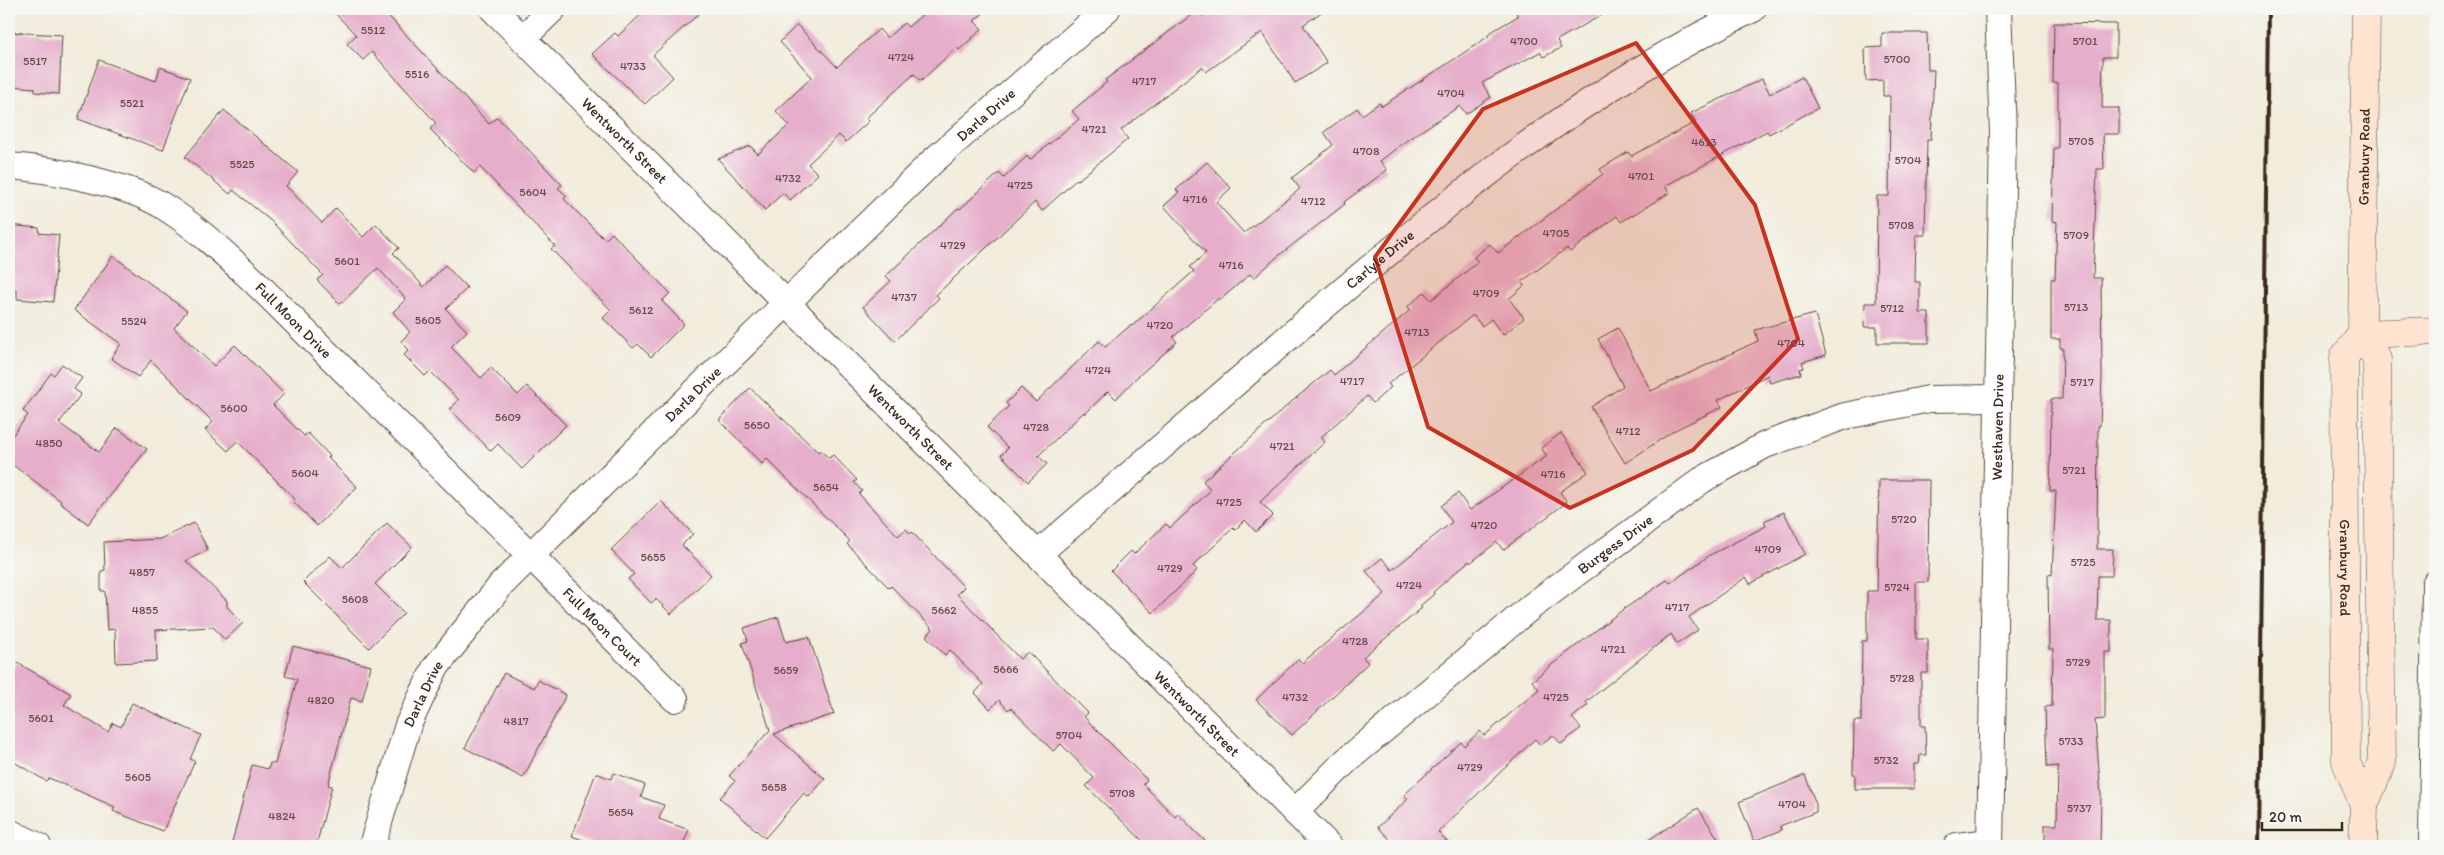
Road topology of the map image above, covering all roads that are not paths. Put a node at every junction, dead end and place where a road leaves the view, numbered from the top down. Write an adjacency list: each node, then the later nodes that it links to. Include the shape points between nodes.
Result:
1 (493, 9): 7 (street, Wentworth Street)
2 (553, 9): 7 (street)
3 (1107, 9): 9 (street, Darla Drive, via 933,161)
4 (1753, 9): 13 (street, Carlyle Drive, via 1715,27 1625,80 1516,151 1390,250)
5 (1998, 9): 12 (street, Westhaven Drive, via 2003,132)
6 (2366, 9): 11 (main road, Granbury Road)
7 (523, 38): 9 (street, Wentworth Street)
8 (9, 166): 14 (street, Full Moon Drive, via 120,186 162,205 205,236)
9 (788, 302): 13 (street, Wentworth Street); 14 (street, Darla Drive)
10 (2435, 331): 11 (main road)
11 (2362, 334): 17 (main road, Granbury Road, via 2377,358 2382,763); 17 (main road, Granbury Road, via 2344,357 2346,762)
12 (1996, 398): 18 (street, Burgess Drive, via 1928,399 1845,416 1765,445 1702,480 1532,606 1347,760); 20 (street, Westhaven Drive)
13 (1039, 553): 18 (street, Wentworth Street)
14 (530, 556): 16 (street, Full Moon Court); 22 (street, Darla Drive, via 501,585 435,668 408,725)
15 (2435, 584): 26 (street)
16 (675, 698)
17 (2364, 806): 25 (main road, Granbury Road)
18 (1295, 812): 23 (street, Wentworth Street)
19 (9, 832): 21 (street)
20 (1990, 844): 24 (street)
21 (38, 846)
22 (372, 846)
23 (1329, 846)
24 (1957, 846)
25 (2363, 846)
26 (2432, 846)

